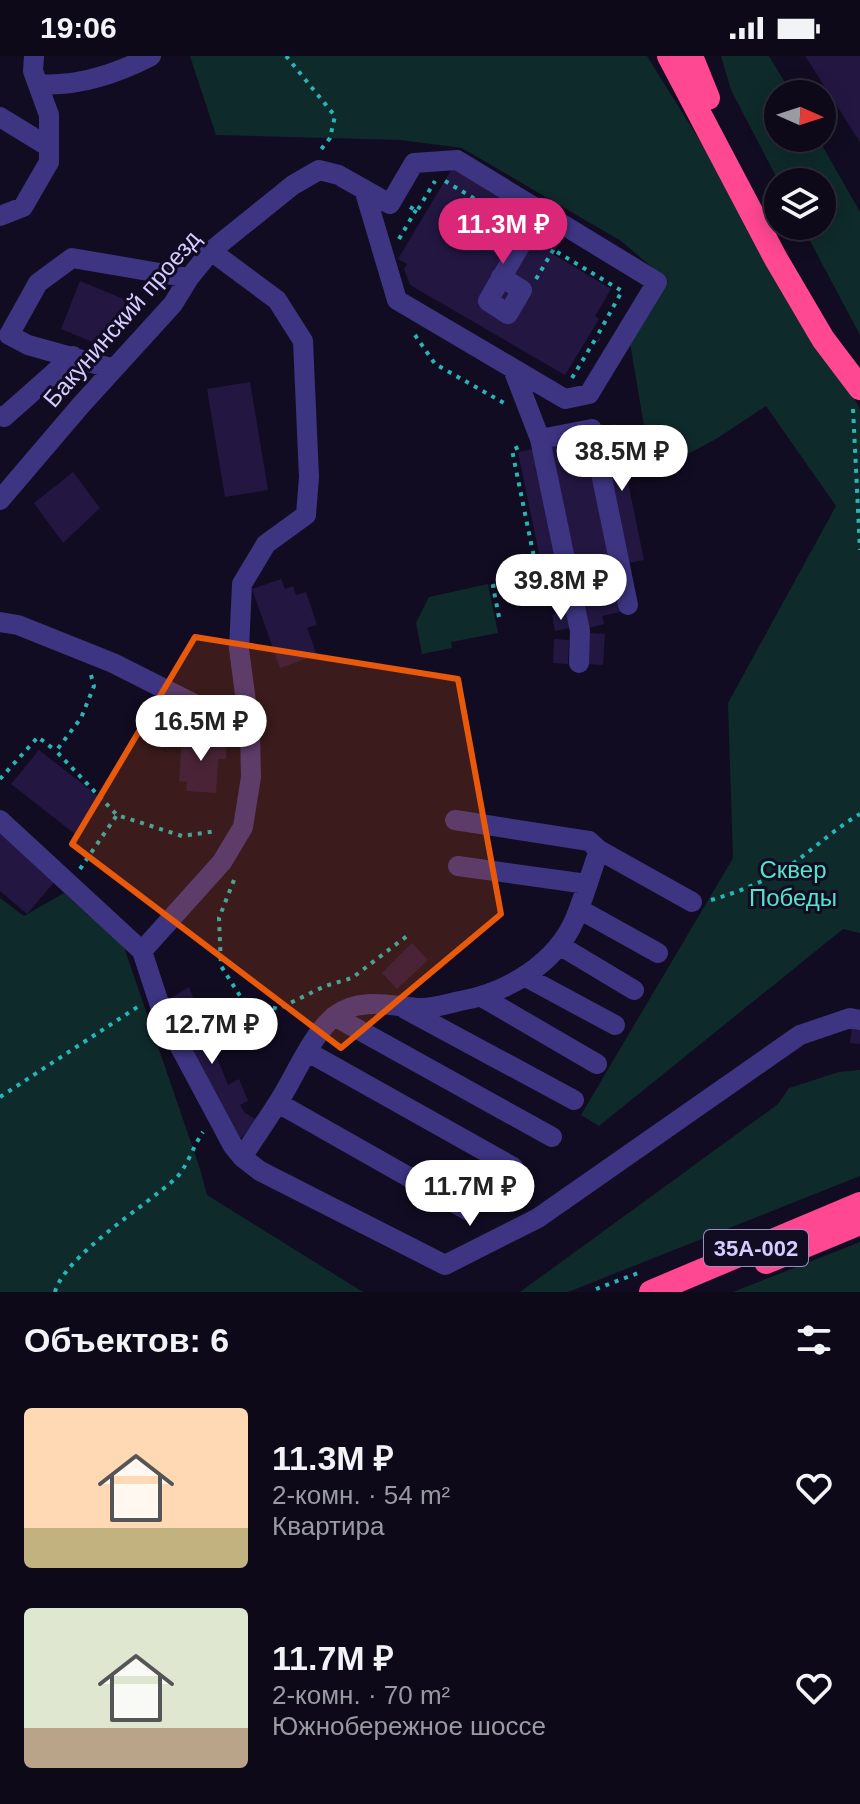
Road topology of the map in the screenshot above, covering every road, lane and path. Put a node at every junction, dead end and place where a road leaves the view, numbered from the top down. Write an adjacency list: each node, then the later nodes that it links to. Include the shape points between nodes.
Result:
1 (34, 56): 6 (street)
2 (151, 56): 6 (street, via 98,78)
3 (286, 56): 9 (path, via 335,116 330,138)
4 (669, 56): 26 (highway, via 776,259 823,339)
5 (691, 56): 26 (highway, via 729,146 838,334)
6 (38, 84): 8 (street, via 49,115)
7 (0, 117): 8 (street)
8 (49, 147): 13 (street, via 49,162 23,207)
9 (293, 185): 10 (street, Бакунинский проезд, via 319,170); 17 (street, Бакунинский проезд)
10 (364, 189): 11 (street); 14 (street)
11 (390, 204): 12 (street, via 414,163 457,160); 14 (street)
12 (540, 211): 15 (street); 27 (street, via 657,282 589,394)
13 (0, 216)
14 (376, 229): 21 (street)
15 (529, 231): 16 (path, via 438,177); 19 (street)
16 (393, 250)
17 (211, 251): 20 (street, Бакунинский проезд); 39 (street, via 277,300 303,341 306,515 266,544 242,584 239,649)
18 (557, 252): 22 (path, via 622,291)
19 (501, 277)
20 (189, 278): 23 (street, via 72,258 38,283 9,335); 24 (street, Бакунинский проезд, via 173,304)
21 (397, 300): 25 (street); 28 (path, via 400,313 435,364)
22 (596, 338)
23 (73, 356): 24 (street); 29 (street)
24 (114, 369): 32 (street, Бакунинский проезд)
25 (513, 369): 27 (street, via 565,399); 31 (street)
26 (857, 377): 33 (path)
27 (581, 395): 30 (street)
28 (505, 404)
29 (0, 416)
30 (588, 423)
31 (532, 442): 34 (street, via 592,429); 35 (path, via 512,450 538,577 493,586); 38 (street, via 580,631)
32 (0, 500)
33 (860, 550)
34 (628, 605)
35 (499, 617)
36 (0, 622): 37 (street)
37 (81, 650): 39 (street); 40 (path, via 94,686 81,718)
38 (579, 663)
39 (250, 732): 46 (street, via 251,777)
40 (56, 751): 41 (path, via 38,737); 43 (path)
41 (0, 779)
42 (860, 814): 52 (path, via 747,890)
43 (117, 815): 46 (path, via 182,836); 50 (path)
44 (0, 820): 50 (street)
45 (455, 820): 47 (street, via 589,841)
46 (243, 827): 56 (street, via 222,862)
47 (599, 850): 51 (street); 52 (street)
48 (458, 866): 51 (street)
49 (236, 874): 54 (path, via 219,918 221,966 242,999 278,1009 352,978)
50 (70, 883): 56 (street)
51 (587, 884): 53 (street)
52 (701, 901)
53 (579, 909): 55 (street); 57 (street)
54 (407, 936)
55 (559, 945): 58 (street); 59 (street)
56 (142, 951): 60 (street)
57 (658, 953)
58 (524, 976): 61 (street); 65 (street)
59 (634, 990)
60 (156, 994): 68 (path); 71 (street)
61 (482, 997): 62 (street, via 423,1009); 67 (street)
62 (401, 1006): 63 (street, via 353,1005); 69 (street)
63 (334, 1016): 66 (street); 72 (street)
64 (860, 1020): 73 (street, via 850,1018 800,1035 538,1218 445,1265)
65 (615, 1025)
66 (308, 1052): 70 (street); 74 (street)
67 (597, 1064)
68 (0, 1097)
69 (574, 1100)
70 (278, 1103): 73 (street); 76 (street)
71 (215, 1113): 73 (street); 78 (path, via 178,1177 58,1278)
72 (552, 1137)
73 (242, 1157)
74 (513, 1167)
75 (860, 1204): 79 (highway, 35А-002)
76 (467, 1210)
77 (860, 1223): 80 (highway, 35А-002)
78 (55, 1292)
79 (651, 1292)
80 (693, 1292)

